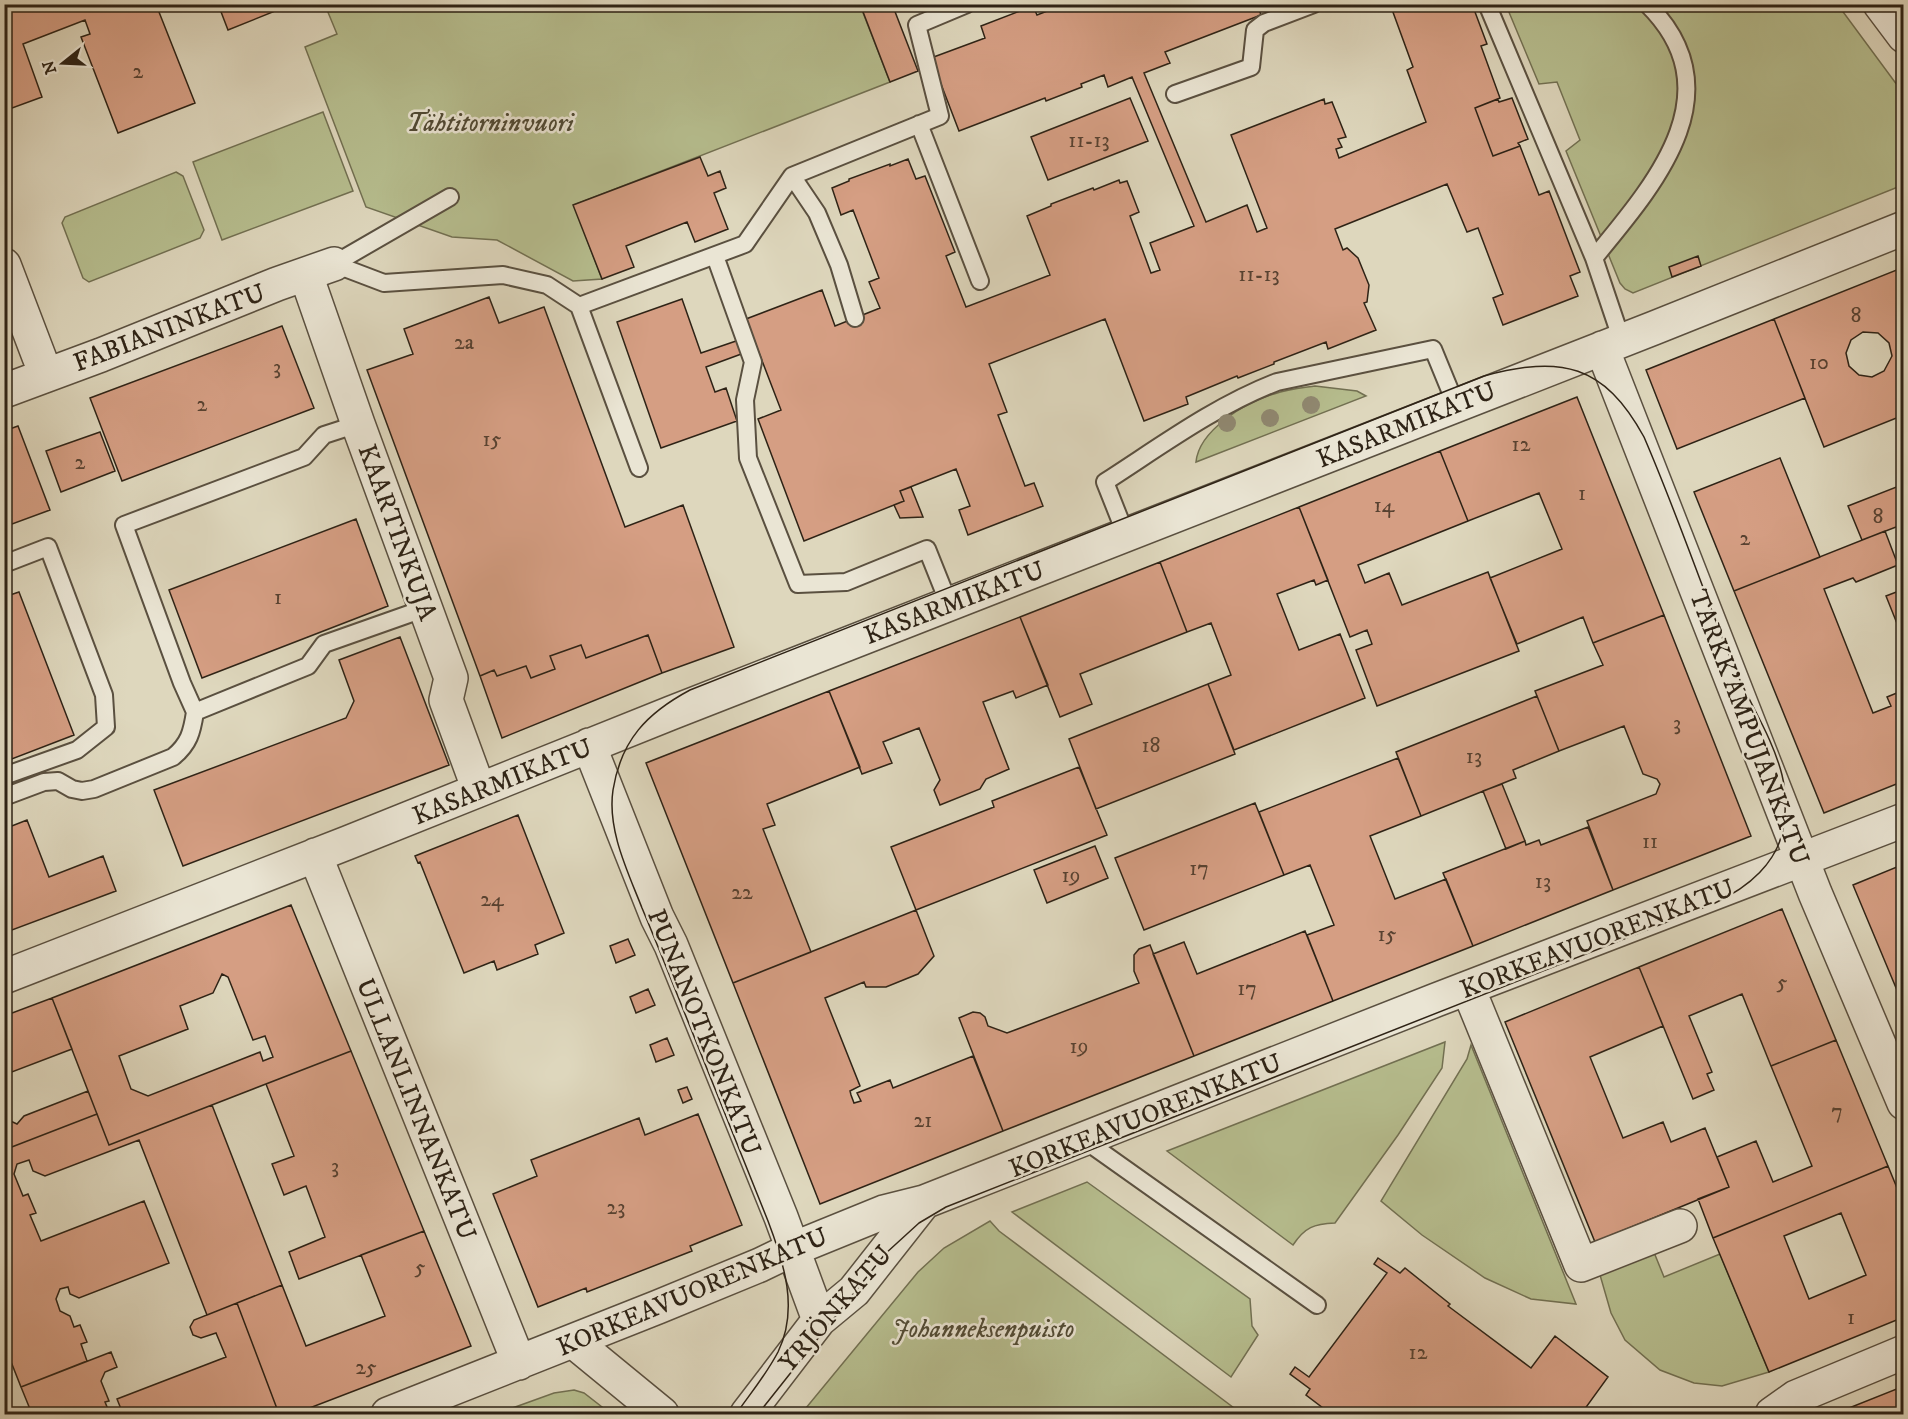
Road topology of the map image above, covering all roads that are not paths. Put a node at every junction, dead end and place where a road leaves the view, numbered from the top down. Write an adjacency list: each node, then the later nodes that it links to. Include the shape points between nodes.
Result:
1 (967, 4): 8 (lane, via 917,25 940,116)
2 (1314, 4): 7 (lane, via 1255,30 1251,67)
3 (1487, 4): 13 (lane)
4 (1647, 4): 13 (lane, via 1675,40 1688,90 1685,108 1674,145 1655,179)
5 (1880, 4): 6 (street)
6 (1904, 36)
7 (1175, 94)
8 (920, 124): 9 (lane); 16 (lane)
9 (792, 176): 12 (lane, via 745,244); 18 (lane, via 817,213)
10 (450, 197): 15 (lane)
11 (1904, 228): 19 (street, KASARMIKATU)
12 (715, 255): 17 (lane); 27 (lane, via 753,362 745,400 748,458 798,584 846,582 927,549)
13 (1594, 258): 19 (lane, via 1610,309)
14 (4, 266): 20 (street)
15 (320, 270): 17 (lane, via 384,283 503,275 547,285); 20 (street, FABIANINKATU); 23 (street, KAARTINKUJA)
16 (980, 280)
17 (579, 306): 24 (lane)
18 (855, 318)
19 (1612, 344): 22 (street, KASARMIKATU); 36 (street, TARKK'AMPUJANKATU)
20 (46, 375): 21 (street, FABIANINKATU)
21 (4, 391)
22 (1456, 405): 25 (street, KASARMIKATU); 25 (lane, via 1433,349 1254,390 1105,482)
23 (358, 424): 28 (street, KAARTINKUJA); 29 (lane, via 324,435 304,457 124,525)
24 (639, 468)
25 (1126, 535): 27 (street, KASARMIKATU)
26 (4, 564): 31 (lane, via 48,547 104,695 106,727 77,750)
27 (949, 604): 30 (street, KASARMIKATU)
28 (426, 608): 29 (lane, via 324,644 308,666); 32 (street, KAARTINKUJA, via 451,678 446,700)
29 (195, 712): 33 (lane, via 188,741 173,757 94,789 82,791 51,781)
30 (589, 745): 32 (street, KASARMIKATU); 43 (street, PUNANOTKONKATU)
31 (4, 776)
32 (479, 790): 35 (street, KASARMIKATU)
33 (4, 797)
34 (1904, 820): 36 (street, KORKEAVUORENKATU)
35 (315, 855): 37 (street, KASARMIKATU); 48 (street, ULLANLINNANKATU)
36 (1801, 858): 38 (street, KORKEAVUORENKATU); 39 (street, TARKK'AMPUJANKATU)
37 (4, 977)
38 (1468, 988): 40 (street, KORKEAVUORENKATU); 42 (street, via 1581,1265)
39 (1904, 1104)
40 (1083, 1139): 41 (street, KORKEAVUORENKATU); 44 (lane)
41 (924, 1202): 43 (street, KORKEAVUORENKATU, via 884,1212); 45 (street, YRJÖNKATU, via 854,1291)
42 (1680, 1226)
43 (793, 1249): 45 (street, PUNANOTKONKATU); 46 (street, KORKEAVUORENKATU)
44 (1317, 1305)
45 (819, 1320): 51 (street, YRJÖNKATU)
46 (573, 1341): 48 (street, KORKEAVUORENKATU); 50 (street)
47 (1904, 1352): 52 (street, via 1796,1397)
48 (519, 1363): 49 (street, KORKEAVUORENKATU)
49 (388, 1414)
50 (662, 1414)
51 (747, 1414)
52 (1772, 1414)

